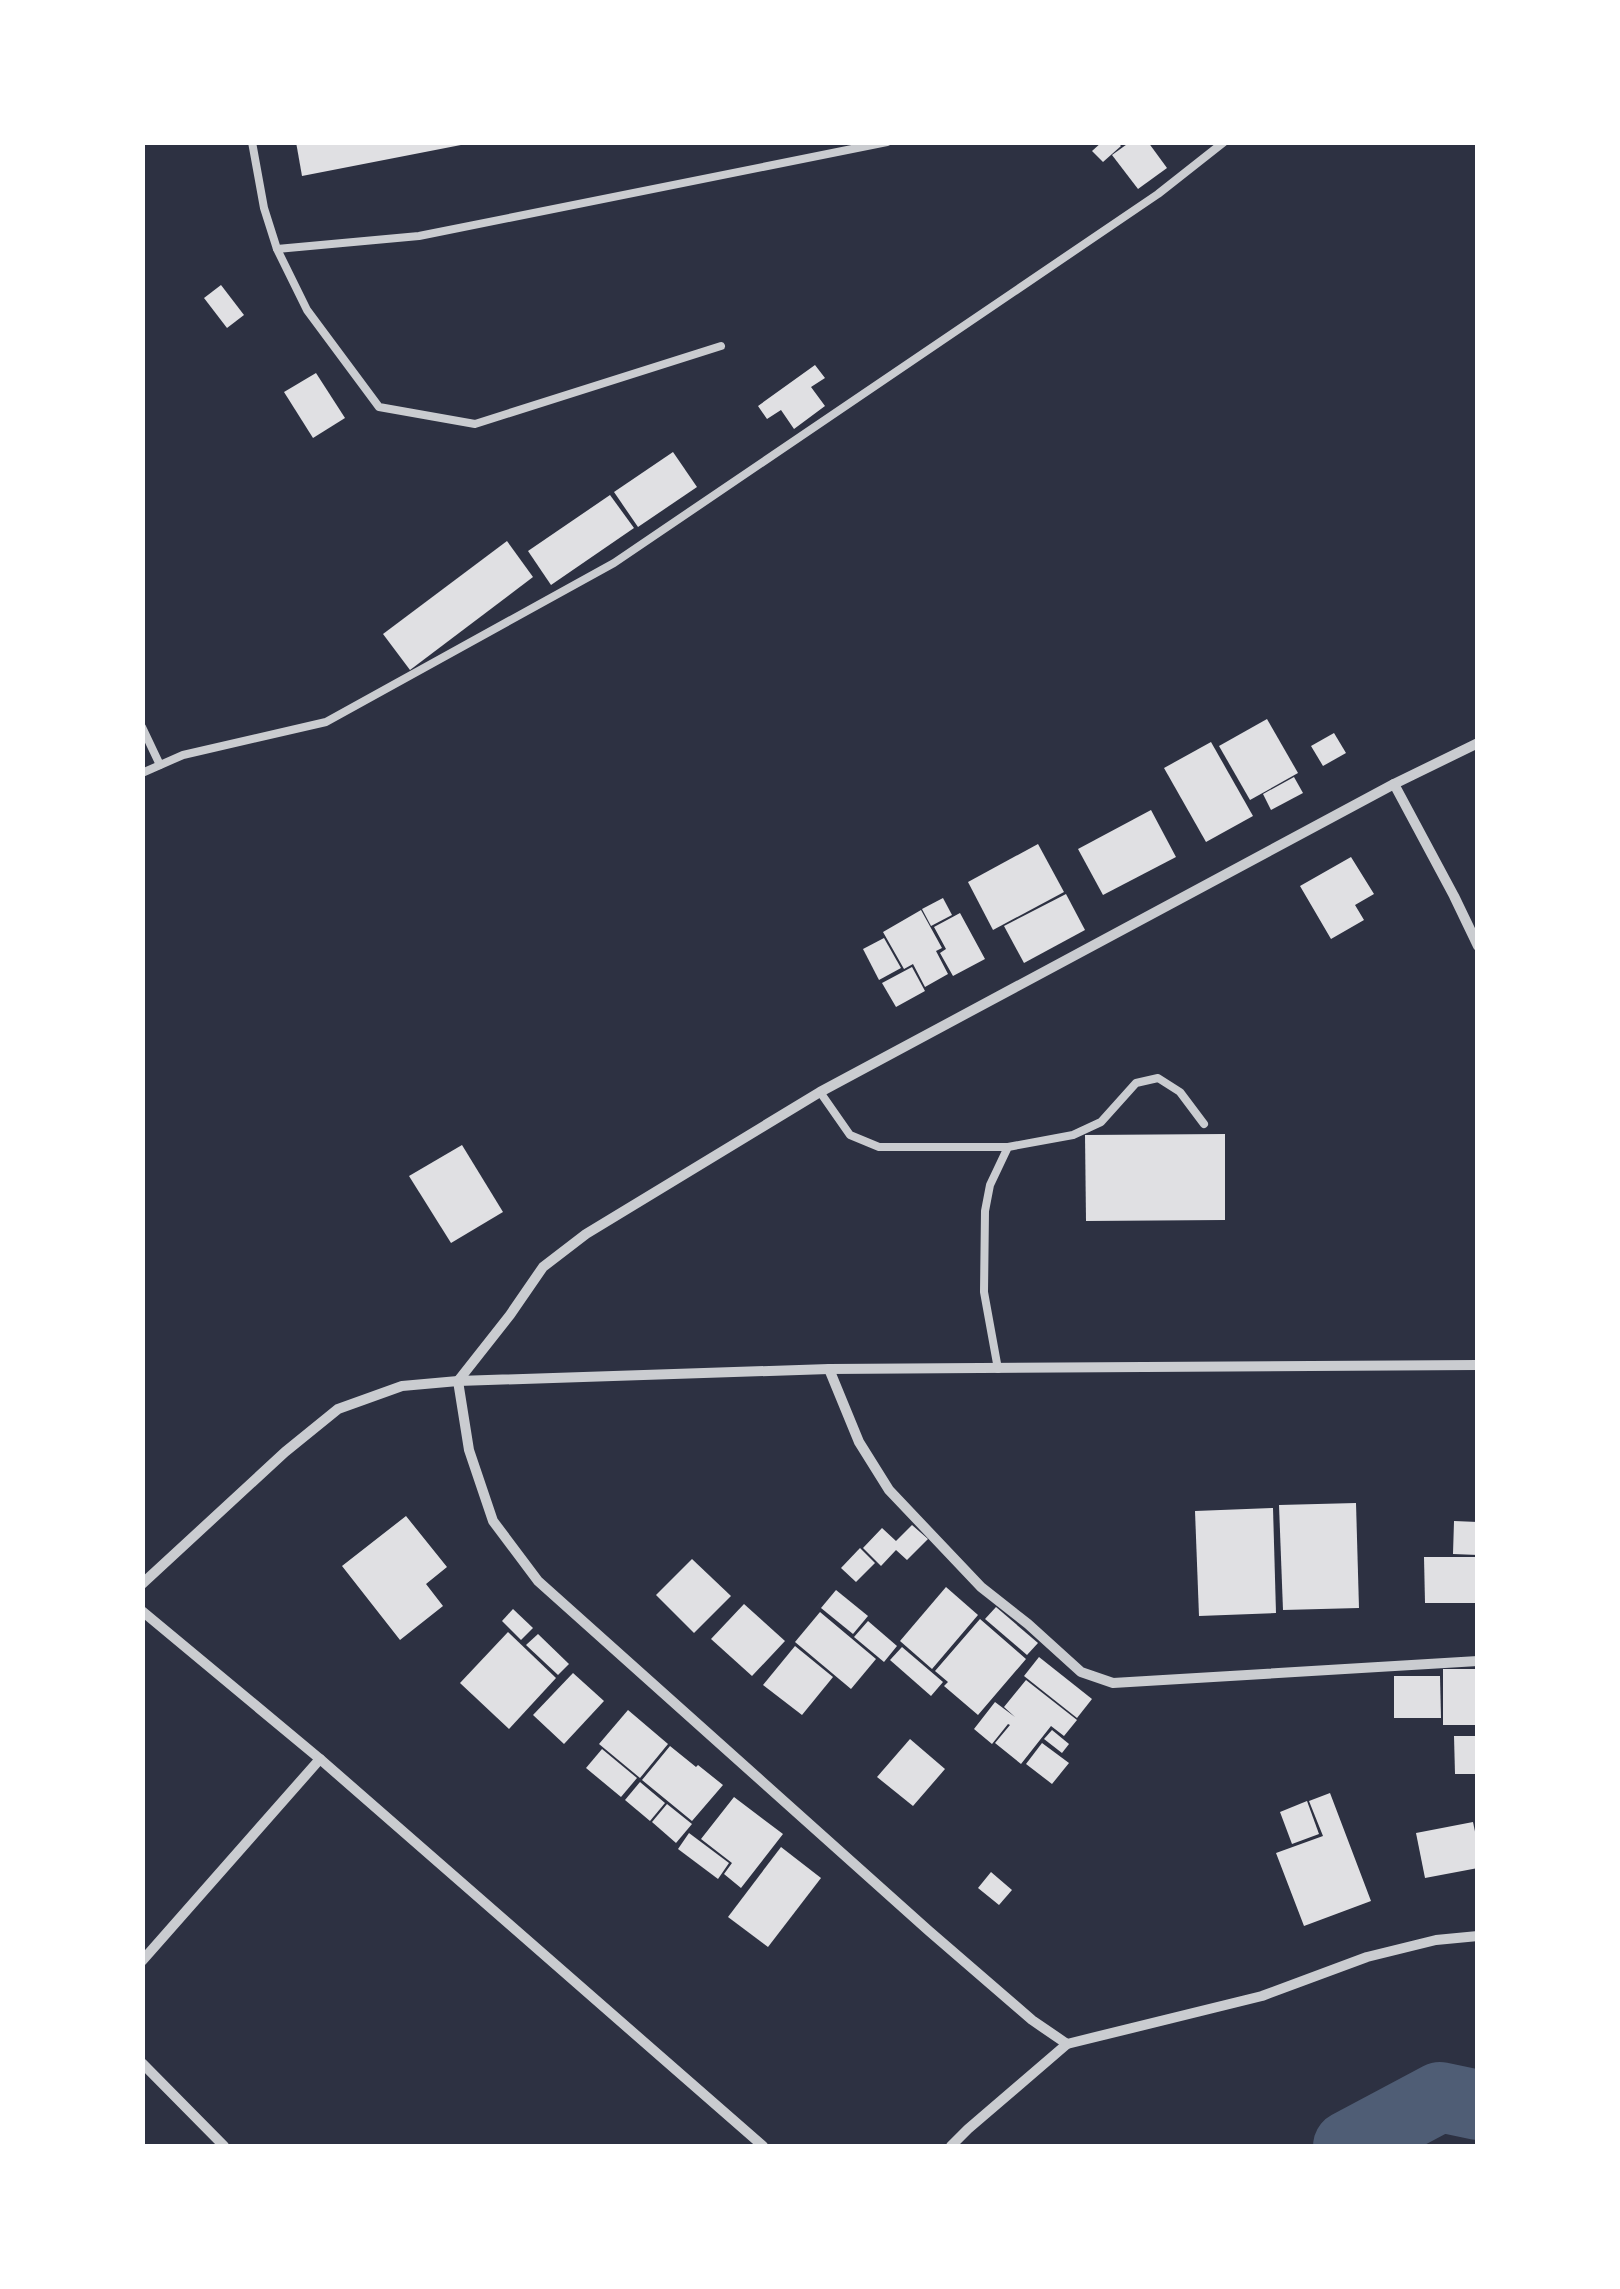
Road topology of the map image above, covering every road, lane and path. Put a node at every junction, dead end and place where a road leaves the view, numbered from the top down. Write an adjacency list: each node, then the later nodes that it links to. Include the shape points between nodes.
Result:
1 (252, 142): 4 (lane)
2 (888, 142): 4 (lane, via 419,236)
3 (1224, 142): 8 (lane, via 1158,194 614,563 326,722)
4 (277, 250): 5 (lane, via 307,310 379,407 476,424)
5 (721, 346)
6 (142, 727): 8 (lane)
7 (1478, 743): 10 (street)
8 (160, 765): 9 (lane)
9 (142, 773)
10 (1394, 784): 11 (street); 12 (street)
11 (1478, 946)
12 (820, 1092): 14 (lane, via 850,1135 879,1148); 18 (street, via 543,1266)
13 (1204, 1124): 14 (lane, via 1180,1092 1158,1078 1136,1083 1101,1122)
14 (1008, 1148): 17 (lane, via 985,1211 984,1292)
15 (1478, 1365): 17 (street)
16 (829, 1369): 17 (street); 18 (street); 21 (street, via 889,1490 982,1588 1081,1672 1113,1684)
17 (998, 1369)
18 (458, 1381): 19 (street, via 402,1386 338,1409); 25 (street, via 468,1450 493,1522 538,1581 928,1931)
19 (142, 1584)
20 (142, 1611): 22 (street)
21 (1478, 1661)
22 (320, 1759): 24 (street); 28 (street)
23 (1478, 1936): 25 (street, via 1367,1957 1262,1996)
24 (142, 1961)
25 (1067, 2044): 29 (street)
26 (142, 2063): 27 (street)
27 (224, 2146)
28 (763, 2146)
29 (951, 2146)

